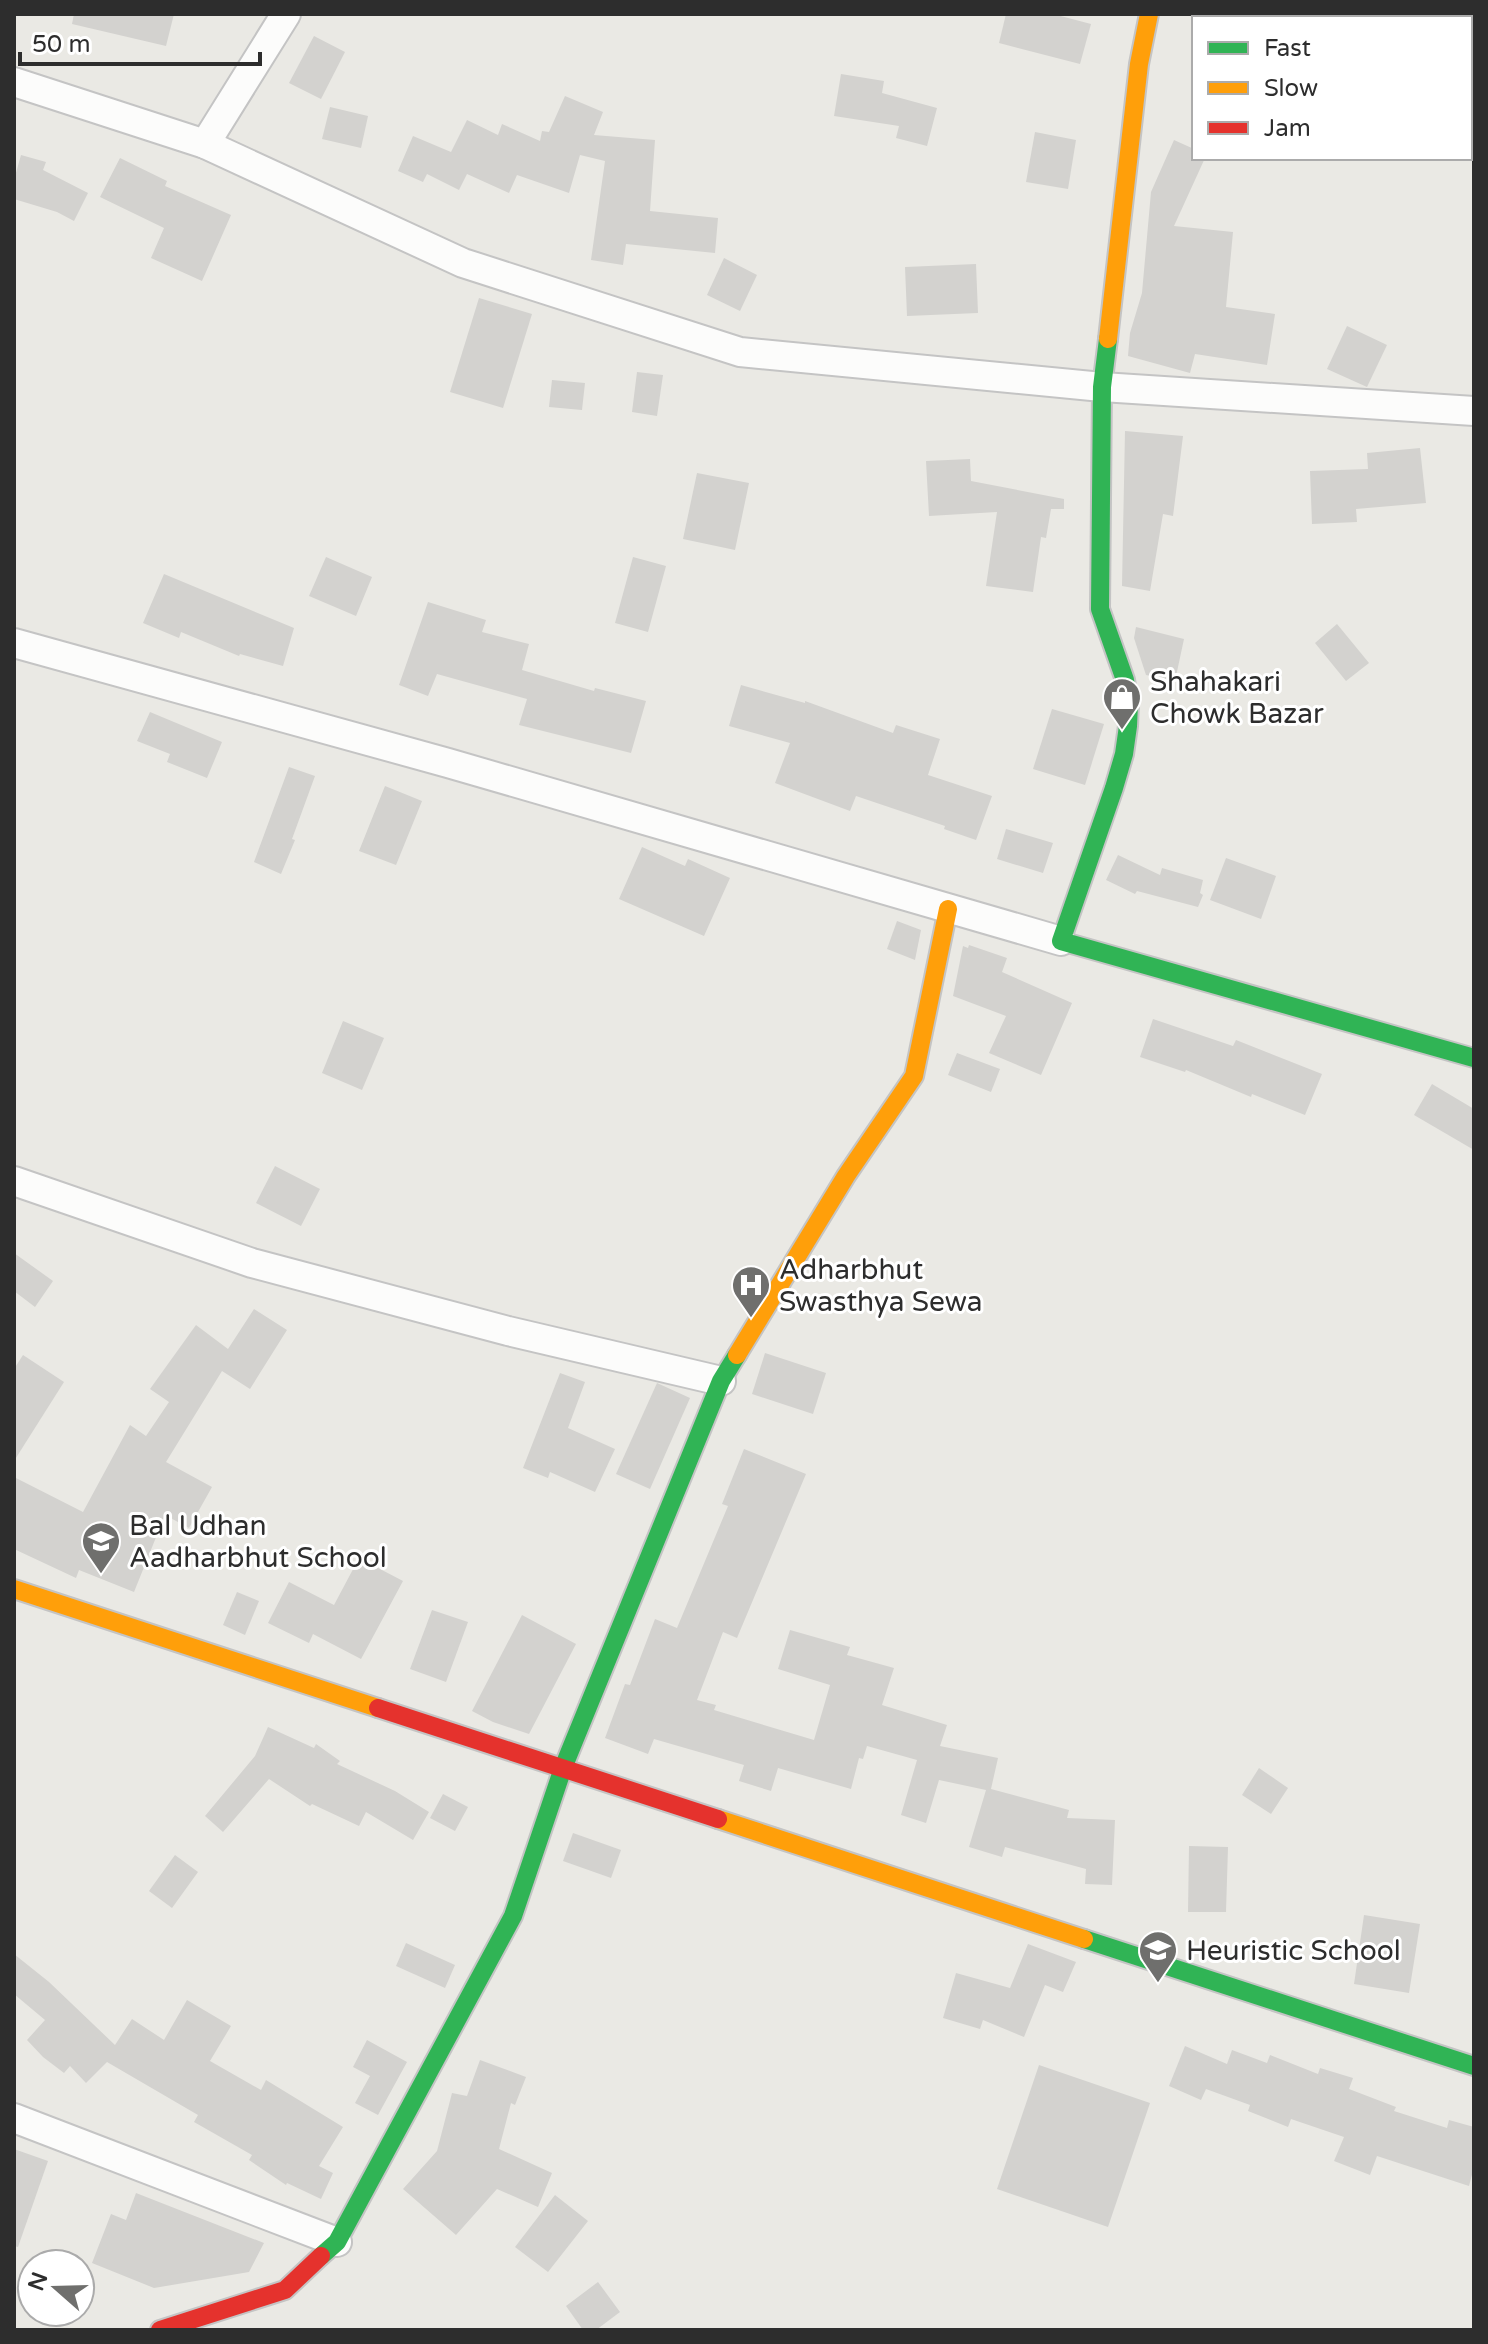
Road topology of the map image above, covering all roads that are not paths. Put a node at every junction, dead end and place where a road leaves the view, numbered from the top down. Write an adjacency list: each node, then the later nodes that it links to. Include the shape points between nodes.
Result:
1 (286, 14): 4 (street)
2 (1149, 14): 5 (street)
3 (14, 82): 4 (street)
4 (205, 144): 5 (street, via 463,263 740,352)
5 (1102, 387): 6 (street); 9 (street, via 1100,609 1125,680 1128,726 1114,788)
6 (1474, 411)
7 (14, 643): 8 (street)
8 (948, 909): 9 (street); 12 (street, via 914,1076)
9 (1061, 941): 10 (street)
10 (1474, 1058)
11 (14, 1181): 12 (street, via 252,1263)
12 (721, 1381): 14 (street)
13 (14, 1589): 14 (street)
14 (563, 1768): 15 (street); 17 (street, via 513,1916)
15 (1474, 2066)
16 (14, 2118): 17 (street)
17 (337, 2242): 18 (street, via 285,2290)
18 (160, 2330)

